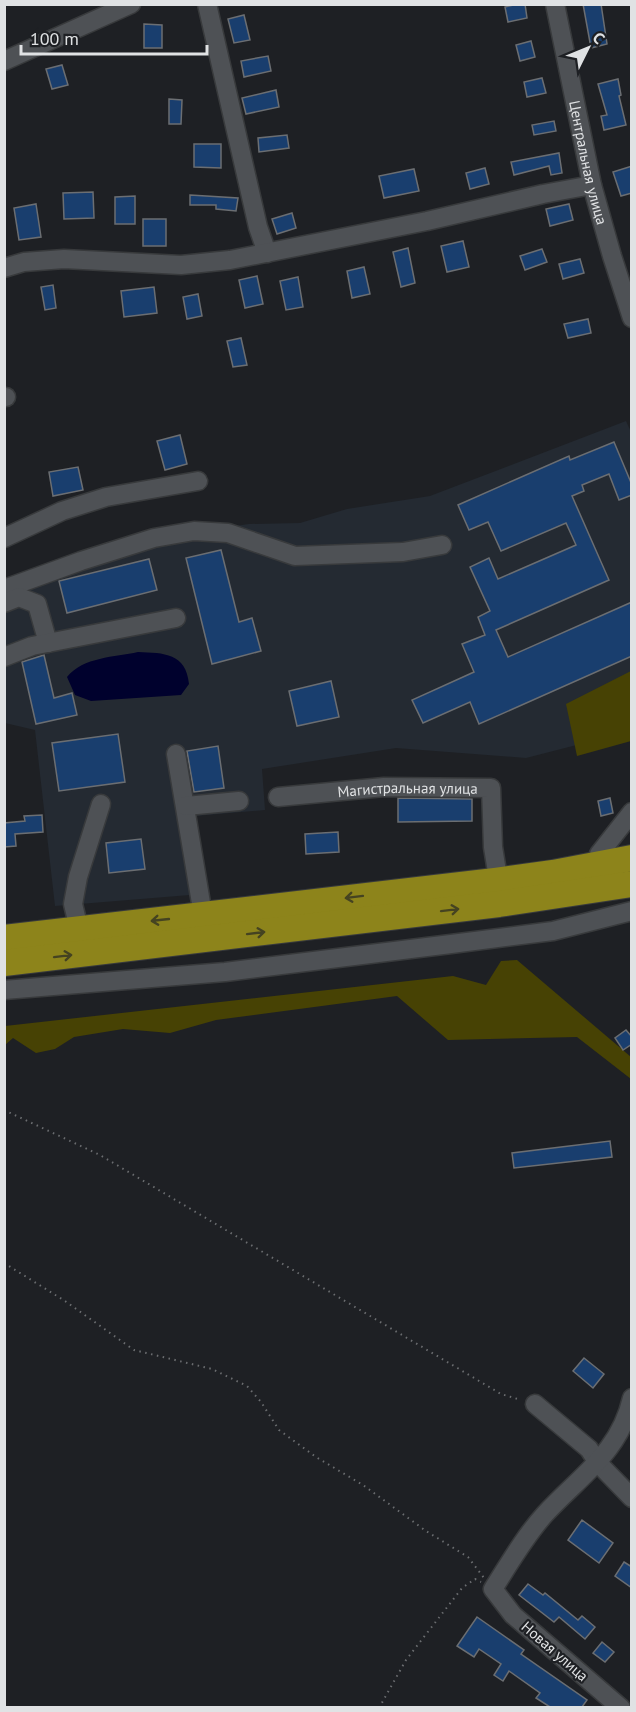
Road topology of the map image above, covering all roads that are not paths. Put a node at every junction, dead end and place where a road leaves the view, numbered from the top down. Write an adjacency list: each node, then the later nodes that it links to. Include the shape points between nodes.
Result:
1 (131, 4): 4 (street)
2 (207, 4): 6 (street)
3 (555, 4): 5 (street, Центральная улица)
4 (4, 61)
5 (592, 185): 6 (street); 8 (street, Центральная улица)
6 (267, 253): 7 (street, via 181,264 64,259)
7 (4, 267)
8 (632, 318)
9 (198, 481): 10 (street, via 106,497 62,511)
10 (4, 538)
11 (442, 545): 12 (street, via 403,552 295,556 228,533 194,531 154,538)
12 (4, 589)
13 (4, 603): 15 (street, via 20,597 37,604)
14 (176, 618): 15 (street)
15 (48, 643): 16 (street)
16 (4, 657)
17 (176, 754): 21 (street)
18 (278, 797): 26 (street, Магистральная улица, via 384,787 491,788)
19 (239, 801): 21 (street)
20 (101, 804): 31 (street, via 73,904)
21 (186, 806): 30 (street)
22 (632, 812): 24 (street)
23 (632, 848): 24 (highway)
24 (599, 854): 26 (highway)
25 (632, 858): 28 (highway, via 553,873)
26 (497, 872): 28 (highway)
27 (625, 883): 33 (highway, one-way to 27, via 499,904)
28 (412, 890): 30 (highway, one-way to 30)
29 (632, 911): 34 (street, via 553,931 452,944 225,972)
30 (203, 915): 31 (highway, one-way to 31)
31 (79, 929): 32 (highway)
32 (4, 938)
33 (4, 963)
34 (4, 990)
35 (632, 1398): 37 (street, via 625,1423)
36 (536, 1404): 37 (street, via 589,1449)
37 (598, 1463): 38 (street); 39 (street, Новая улица, via 543,1516 493,1589 513,1615)
38 (632, 1498)
39 (621, 1707)

